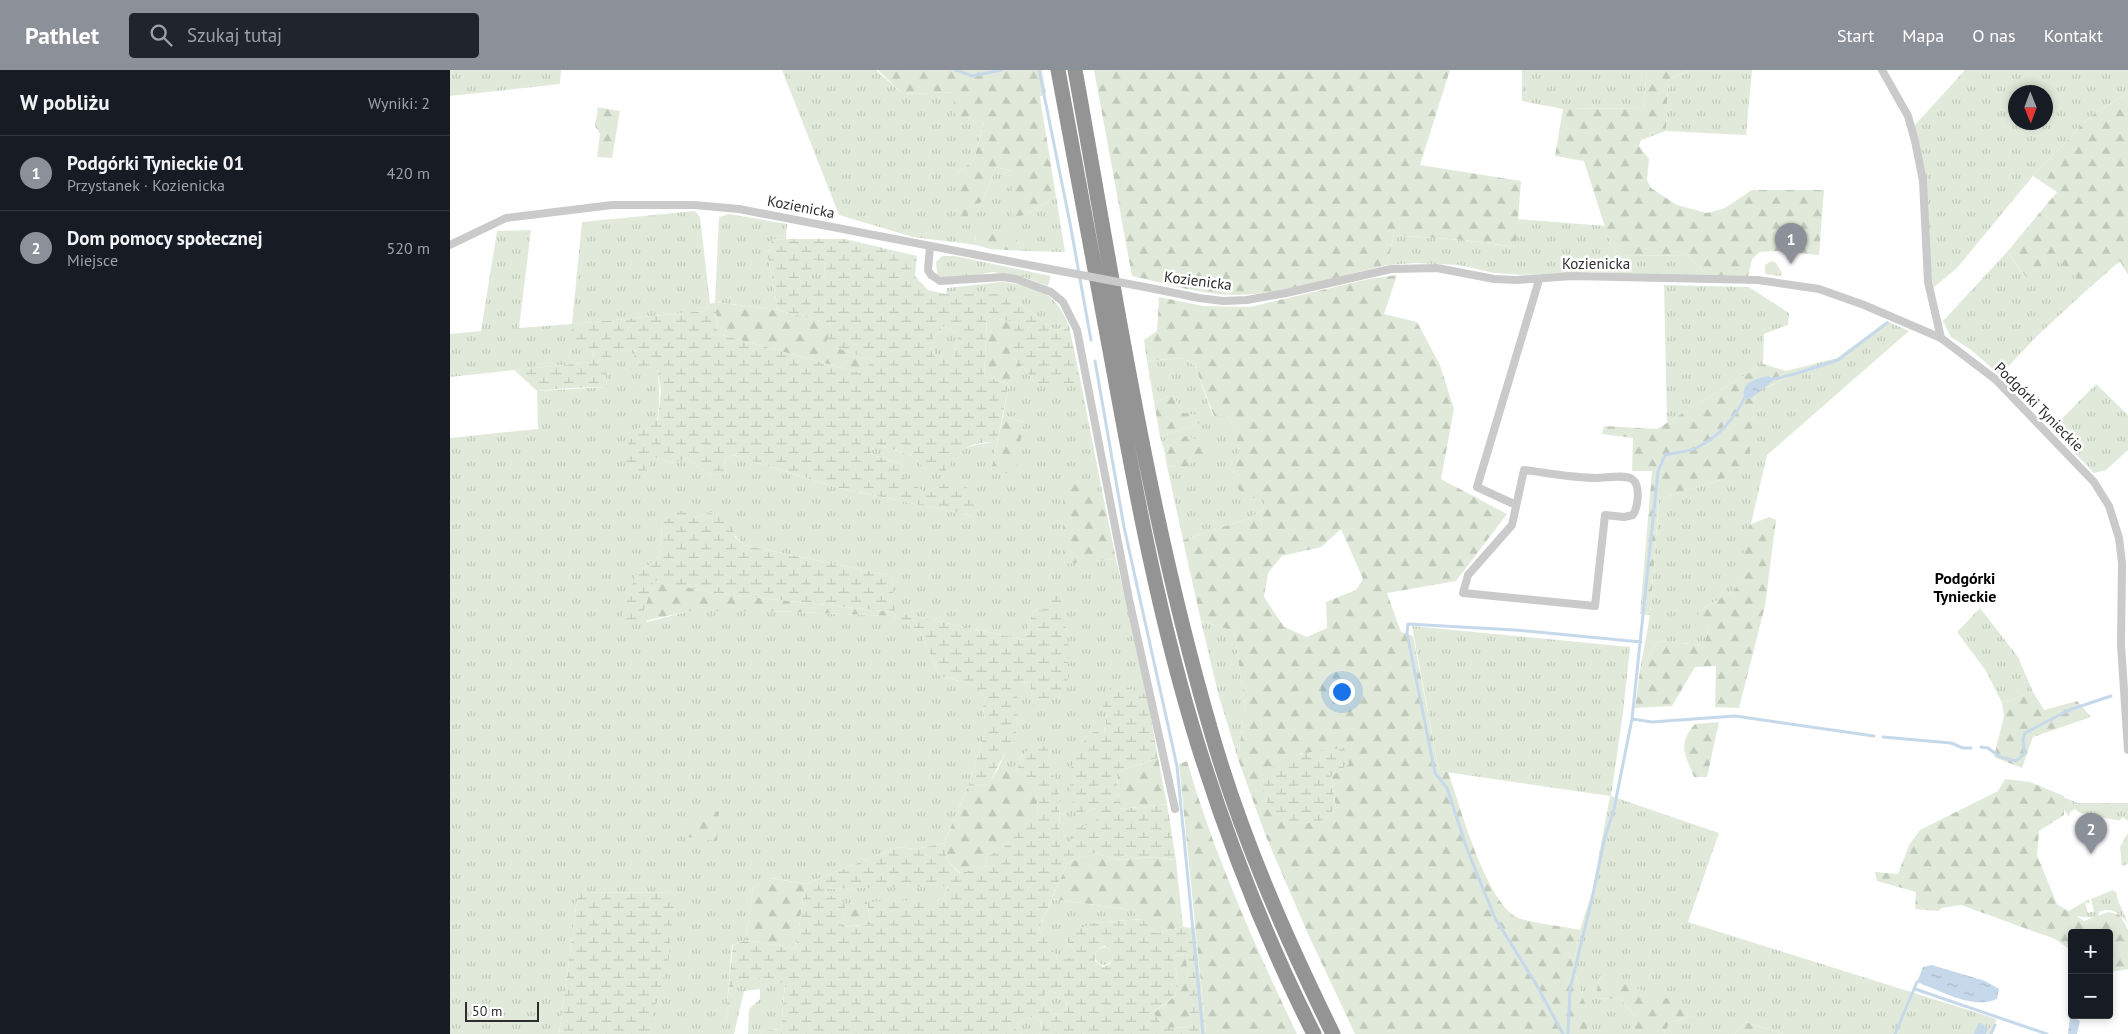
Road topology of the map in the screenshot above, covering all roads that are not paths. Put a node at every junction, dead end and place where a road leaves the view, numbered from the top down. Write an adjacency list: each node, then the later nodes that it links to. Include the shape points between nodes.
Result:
1 (1058, 70): 12 (highway, via 1136,488 1174,659 1233,849 1264,927)
2 (1075, 70): 13 (highway, via 1154,497 1190,657 1211,733 1250,845 1294,952)
3 (1882, 70): 7 (street, via 1908,116 1915,141 1923,182 1928,282)
4 (450, 245): 5 (street, Kozienicka, via 506,218 612,205 694,205 739,209)
5 (930, 246): 6 (street, Kozienicka, bridge, via 1223,301 1286,293 1391,269 1437,268 1494,279); 11 (street, via 928,265 935,279 946,282 992,277 1016,279 1058,297 1075,324)
6 (1539, 280): 7 (street, Kozienicka, via 1572,276 1758,280 1796,284 1843,297); 8 (street, via 1477,487)
7 (1942, 338): 9 (street, Podgórki Tynieckie, via 1995,379 2094,482 2110,506 2122,564 2121,645)
8 (1516, 505): 8 (street, via 1512,525 1468,574 1463,592 1595,606 1605,515 1624,518 1633,515 1638,489 1635,482 1628,478 1588,478 1524,470)
9 (2126, 692): 10 (street, Podgórki Tynieckie)
10 (2128, 750)
11 (1175, 809)
12 (1314, 1034)
13 (1333, 1034)

